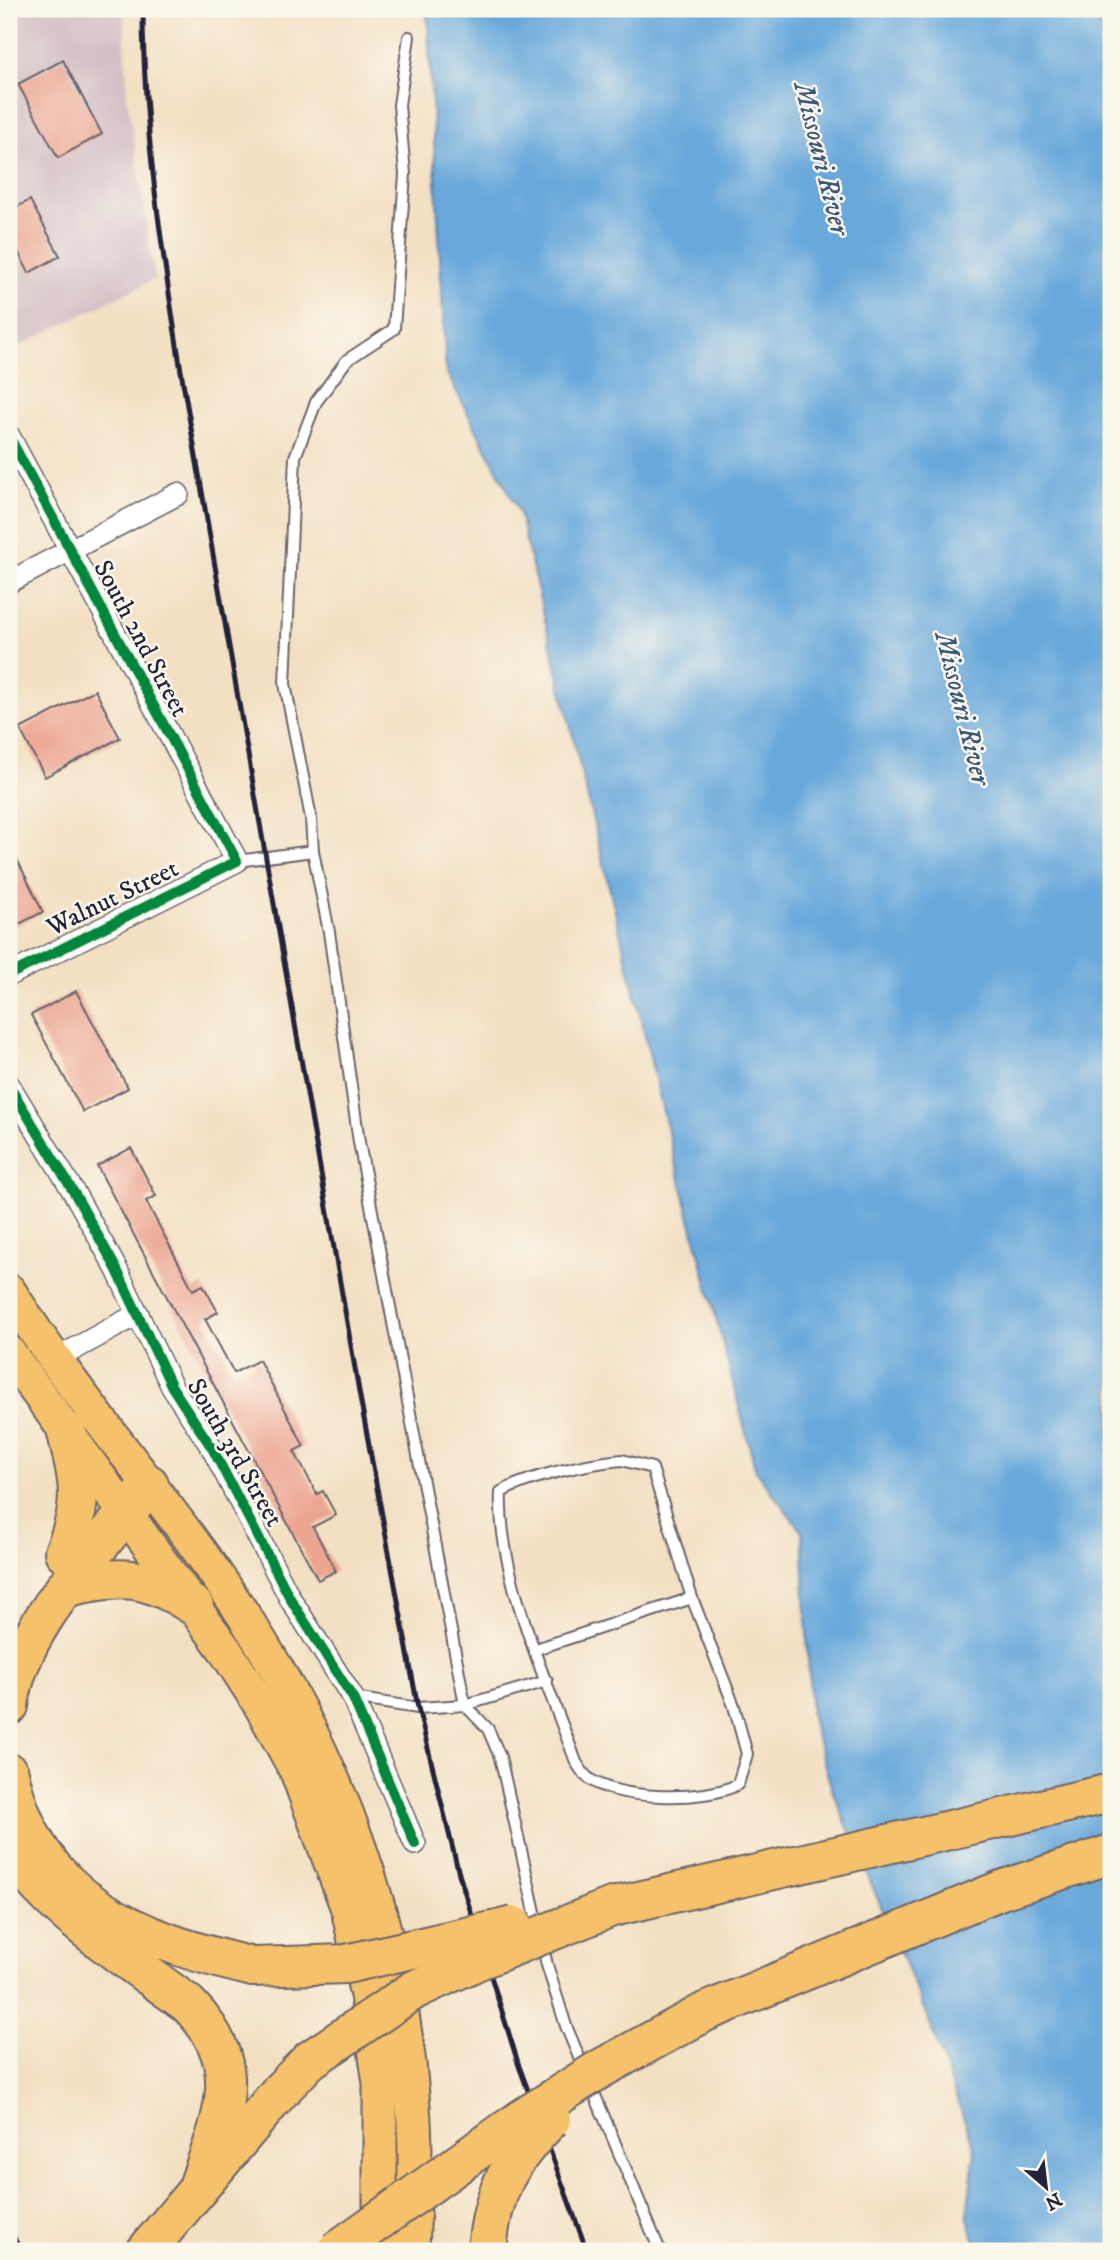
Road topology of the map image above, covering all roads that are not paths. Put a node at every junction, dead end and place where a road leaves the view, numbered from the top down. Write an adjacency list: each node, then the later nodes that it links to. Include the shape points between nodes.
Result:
1 (409, 37): 6 (lane, via 398,105 405,174 394,329 347,360 316,402 295,457 285,684)
2 (9, 436): 4 (street, South 2nd Street)
3 (178, 494): 4 (street)
4 (69, 550): 5 (street); 7 (street, South 2nd Street)
5 (9, 582)
6 (313, 851): 7 (lane); 23 (lane, via 359,1142)
7 (237, 861): 8 (street, Walnut Street)
8 (9, 975)
9 (9, 1085): 11 (street, South 3rd Street, via 76,1196)
10 (9, 1291): 13 (main road)
11 (138, 1314): 13 (street); 22 (street, South 3rd Street, via 172,1387 212,1448 292,1600)
12 (9, 1353): 14 (main road)
13 (56, 1359): 15 (main road)
14 (67, 1433): 15 (main road); 16 (highway, via 80,1489)
15 (132, 1500): 16 (highway); 18 (main road); 36 (main road, via 247,1620 297,1703 360,1843 383,1920 404,2025 413,2107)
16 (66, 1569): 18 (highway, via 100,1579 162,1585); 19 (highway); 24 (highway, via 23,1655)
17 (692, 1598): 20 (lane); 20 (lane, via 652,1468 622,1460 587,1463 513,1485 501,1492 500,1518 512,1581); 21 (lane, via 734,1706 747,1754 738,1784 726,1791 683,1797 638,1795 587,1777 576,1762)
18 (194, 1606): 35 (main road, via 261,1706 297,1772 348,1909 380,2083)
19 (9, 1630)
20 (536, 1649): 21 (lane)
21 (547, 1681): 23 (lane)
22 (353, 1698): 23 (lane, via 418,1708); 27 (street, South 3rd Street)
23 (465, 1705): 38 (lane, via 488,1730 500,1757 547,1965 566,2026)
24 (9, 1706)
25 (9, 1773): 30 (highway, bridge, via 15,1803 32,1841 57,1875 103,1913 168,1943 253,1967 346,1964)
26 (1111, 1793): 30 (highway, bridge)
27 (415, 1844)
28 (9, 1845): 32 (highway, via 18,1863 47,1896 188,2004 208,2025 226,2073 226,2098)
29 (1111, 1854): 31 (highway, bridge, via 1001,1890 730,2002)
30 (612, 1907): 32 (highway, bridge, via 414,1990 310,2060)
31 (600, 2069): 34 (highway, bridge); 37 (highway, bridge, via 517,2153 499,2192)
32 (198, 2187): 33 (highway)
33 (146, 2251)
34 (336, 2251)
35 (380, 2251)
36 (412, 2251)
37 (487, 2251)
38 (660, 2251)

